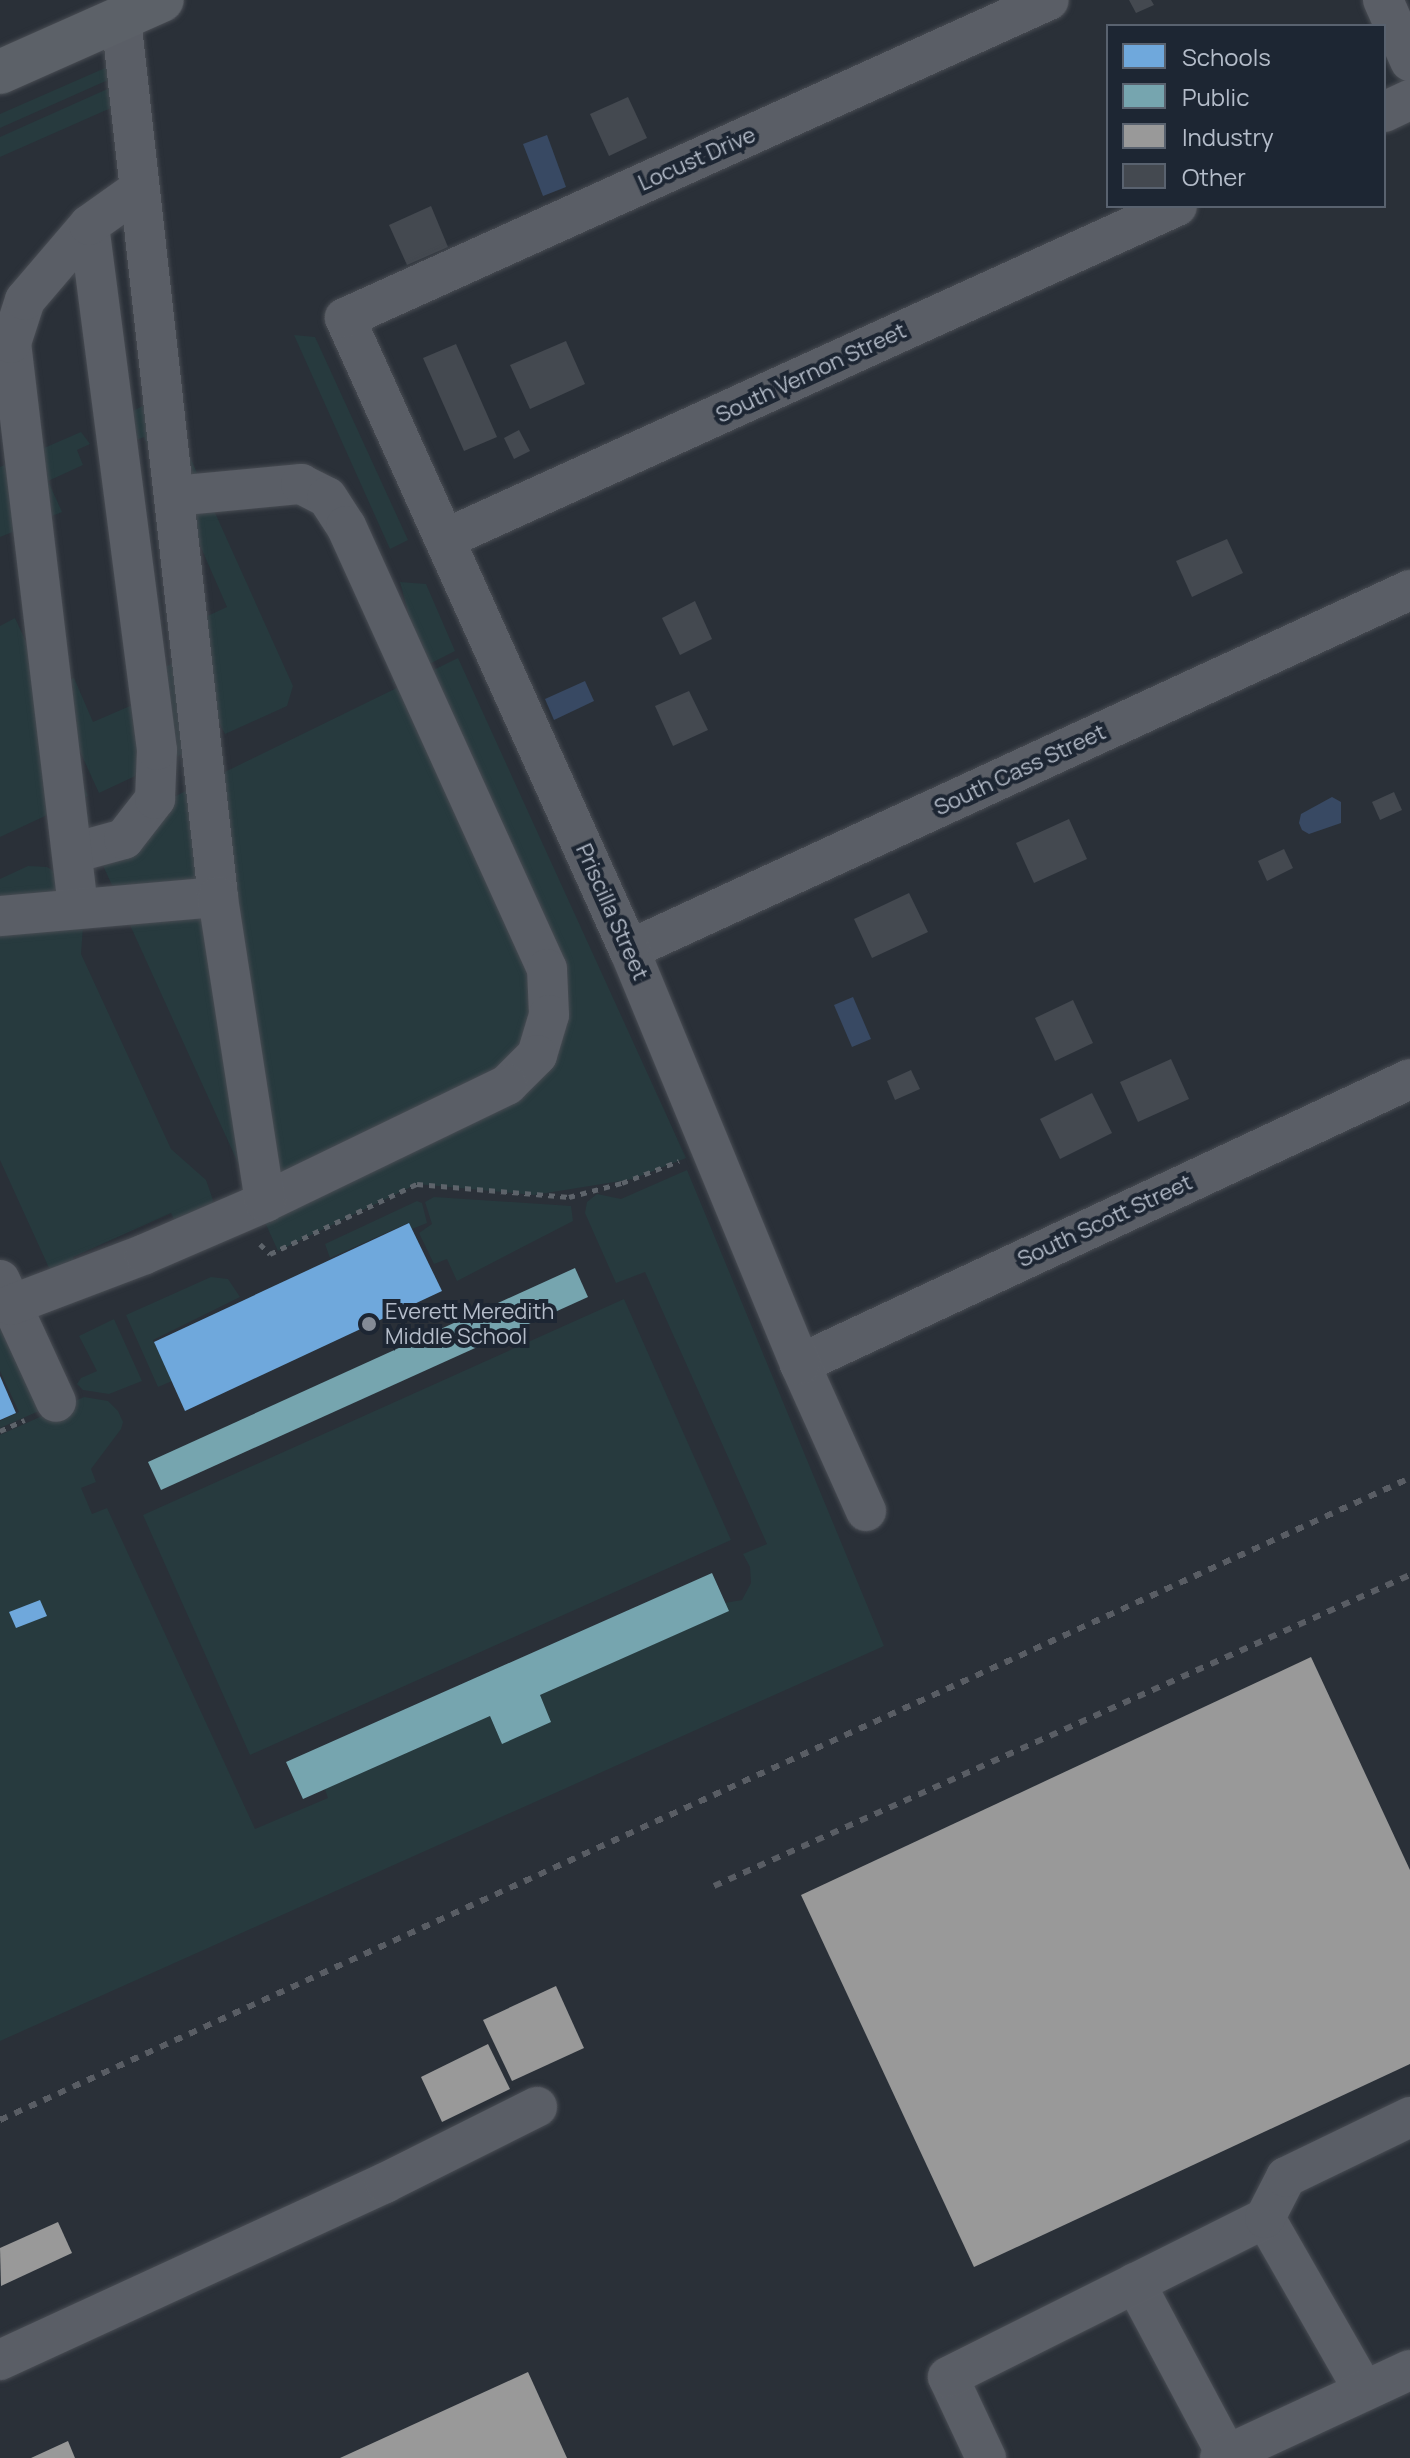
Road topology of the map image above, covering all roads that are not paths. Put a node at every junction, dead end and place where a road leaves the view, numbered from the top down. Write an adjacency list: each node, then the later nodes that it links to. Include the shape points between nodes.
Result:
1 (162, 0): 4 (main road)
2 (1049, 0): 12 (street, Locust Drive)
3 (1383, 0): 5 (street)
4 (121, 18): 6 (main road); 9 (street)
5 (1410, 61)
6 (0, 72)
7 (1410, 100): 8 (street)
8 (1386, 111)
9 (138, 190): 11 (street); 13 (street)
10 (1173, 208): 14 (street, South Vernon Street)
11 (89, 225): 16 (street, via 25,300 11,343); 16 (street, via 157,750 155,799 124,839)
12 (345, 318): 14 (street, Priscilla Street)
13 (174, 496): 17 (street); 22 (street, via 301,484 327,497 346,526 547,969 549,1015 537,1055 507,1085)
14 (445, 539): 20 (street, Priscilla Street)
15 (1410, 590): 20 (street, South Cass Street)
16 (73, 853): 18 (street)
17 (218, 897): 18 (street); 22 (street)
18 (78, 907): 19 (street)
19 (0, 916)
20 (629, 950): 24 (street, Priscilla Street)
21 (1410, 1079): 24 (street, South Scott Street)
22 (250, 1210): 23 (street)
23 (5, 1293): 25 (street)
24 (800, 1364): 26 (street, Priscilla Street)
25 (56, 1402)
26 (866, 1511)
27 (537, 2107): 31 (street)
28 (1410, 2117): 29 (street, via 1286,2177)
29 (1265, 2218): 30 (street); 33 (street)
30 (1135, 2283): 34 (street); 35 (street, via 948,2377)
31 (0, 2360)
32 (1410, 2370): 33 (street)
33 (1364, 2391): 34 (street)
34 (1224, 2456)
35 (986, 2458)

